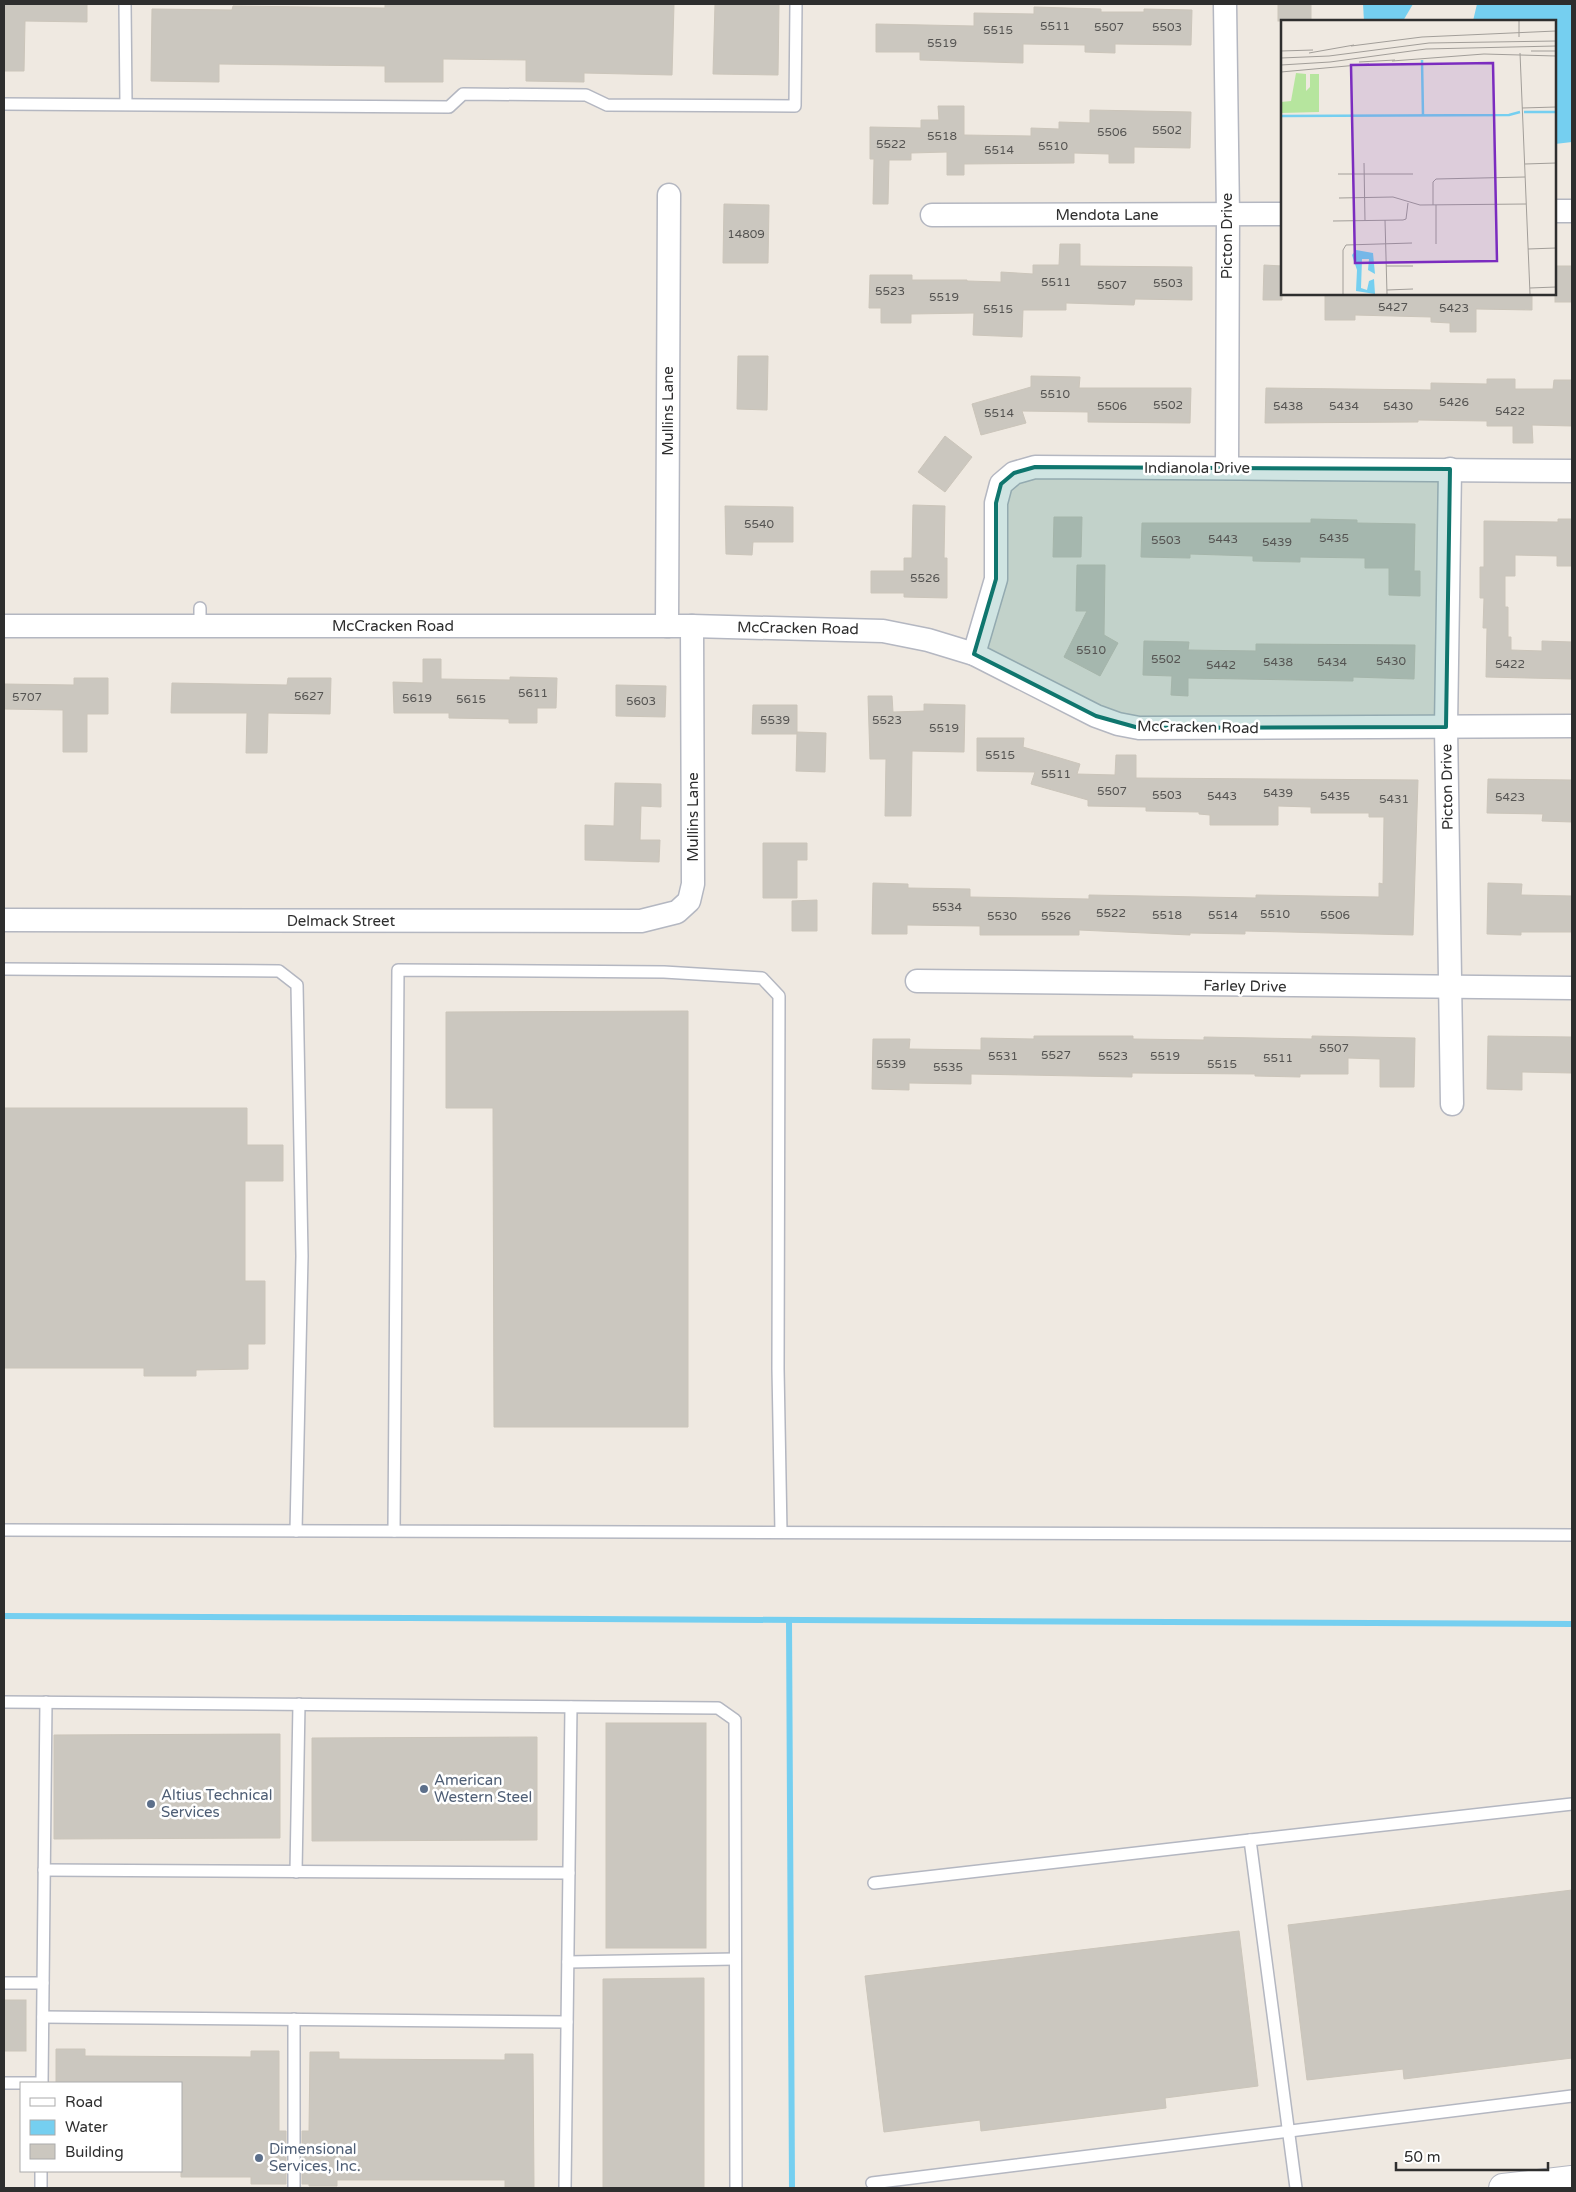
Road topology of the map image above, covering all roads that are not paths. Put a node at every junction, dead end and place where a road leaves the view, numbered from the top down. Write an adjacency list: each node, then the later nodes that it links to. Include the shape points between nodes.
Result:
1 (125, 4): 5 (lane)
2 (796, 4): 5 (lane, via 795,106 608,105 586,95 463,94 448,107)
3 (1225, 4): 11 (street, Picton Drive)
4 (4, 104): 5 (lane)
5 (126, 104)
6 (669, 195): 16 (street, Mullins Lane)
7 (1556, 211): 8 (street)
8 (1572, 211)
9 (1281, 214): 11 (street, Mendota Lane)
10 (932, 215): 11 (street, Mendota Lane)
11 (1228, 215): 12 (street, Picton Drive)
12 (1227, 468): 13 (street, Indianola Drive); 18 (street, Indianola Drive, via 1035,467 1014,473 1001,484 996,503 996,579)
13 (1450, 469): 14 (street, Indianola Drive); 20 (street, Picton Drive)
14 (1572, 471)
15 (4, 626): 16 (street, McCracken Road, via 200,617)
16 (667, 626): 17 (street, McCracken Road)
17 (692, 626): 18 (street, McCracken Road, via 883,630); 21 (street, Mullins Lane, via 693,884 689,901)
18 (974, 654): 20 (street, McCracken Road, via 1096,716 1139,728)
19 (1572, 726): 20 (street, McCracken Road)
20 (1446, 727): 25 (street, Picton Drive)
21 (678, 912): 22 (street, Delmack Street, via 641,921)
22 (4, 920)
23 (4, 969): 29 (lane, via 279,971 297,985 302,1256)
24 (917, 982): 25 (street, Farley Drive)
25 (1452, 988): 26 (street, Farley Drive); 27 (street, Picton Drive)
26 (1572, 988)
27 (1452, 1104)
28 (4, 1530): 29 (lane)
29 (296, 1531): 30 (lane)
30 (394, 1531): 31 (lane); 31 (lane, via 398,970 407,970 664,972 762,978 779,996)
31 (781, 1532): 32 (lane)
32 (1572, 1535)
33 (4, 1702): 34 (lane)
34 (46, 1702): 35 (lane); 39 (lane)
35 (298, 1704): 36 (lane); 40 (lane)
36 (571, 1707): 41 (lane); 43 (lane, via 718,1708 735,1720)
37 (1572, 1804): 38 (lane)
38 (1250, 1840): 42 (lane); 54 (lane)
39 (44, 1870): 40 (lane); 46 (lane)
40 (296, 1872): 41 (lane)
41 (569, 1873): 44 (lane)
42 (874, 1883)
43 (735, 1959): 44 (lane); 61 (lane)
44 (568, 1962): 49 (lane)
45 (4, 1983): 46 (lane)
46 (43, 1983): 47 (lane)
47 (43, 2017): 48 (lane); 50 (lane)
48 (294, 2018): 49 (lane); 59 (lane)
49 (567, 2022): 60 (lane)
50 (42, 2082)
51 (4, 2083): 52 (lane)
52 (20, 2083)
53 (1572, 2096): 54 (lane)
54 (1288, 2132): 57 (lane); 62 (lane)
55 (41, 2172): 58 (lane)
56 (1572, 2180): 63 (main road)
57 (872, 2183)
58 (41, 2188)
59 (294, 2188)
60 (564, 2188)
61 (736, 2188)
62 (1296, 2188)
63 (1503, 2188)

